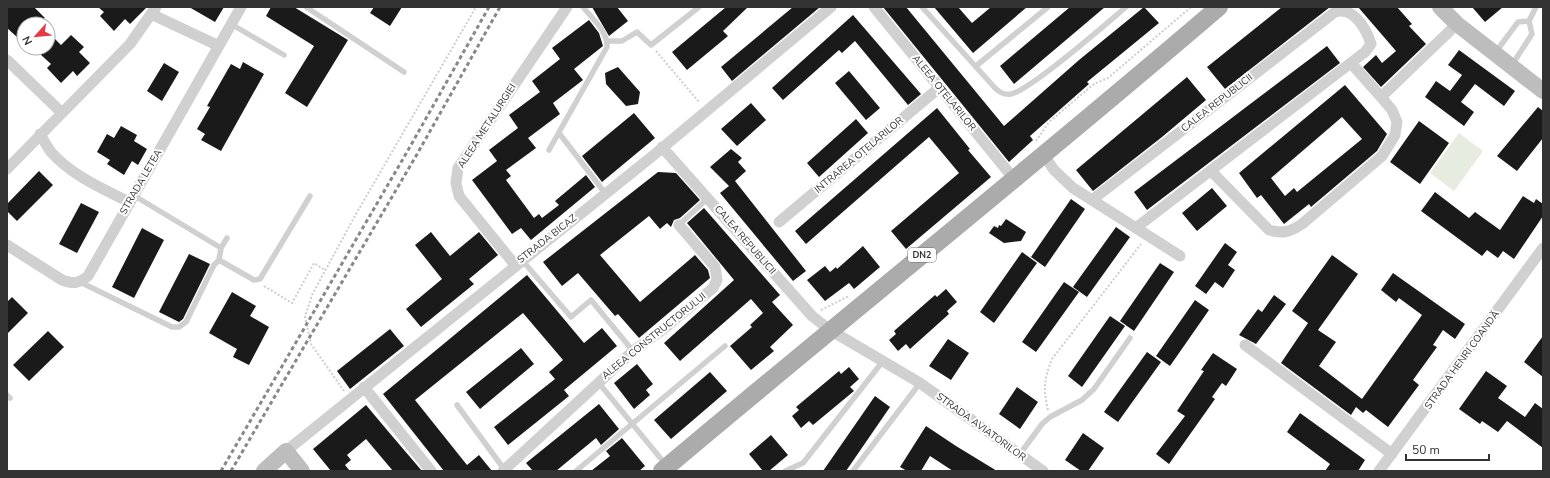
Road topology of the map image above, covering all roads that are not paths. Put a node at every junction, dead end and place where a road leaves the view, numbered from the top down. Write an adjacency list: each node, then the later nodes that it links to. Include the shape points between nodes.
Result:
1 (241, 7): 16 (street, STRADA LETEA)
2 (306, 7): 26 (lane)
3 (567, 7): 53 (street, ALEEA METALURGIEI, via 458,168 456,183 459,196)
4 (583, 7): 18 (lane)
5 (700, 7): 18 (lane, via 651,45 637,32 622,41)
6 (831, 7): 33 (street, STRADA BICAZ)
7 (874, 7): 27 (street, ALEEA OȚELARILOR)
8 (922, 7): 24 (lane)
9 (1048, 7): 24 (lane)
10 (1126, 7): 24 (lane, via 1033,82 1013,94 1000,93)
11 (1219, 7): 35 (main road, DN2)
12 (1440, 7): 17 (street)
13 (1536, 7): 15 (lane)
14 (153, 11): 19 (street); 30 (street, via 130,44)
15 (1529, 21): 21 (lane, via 1518,22); 25 (lane, via 1532,34)
16 (231, 24): 19 (street, STRADA LETEA); 20 (lane)
17 (1457, 24): 21 (street); 29 (street)
18 (608, 41): 31 (lane)
19 (219, 46): 41 (street, STRADA LETEA)
20 (284, 55)
21 (1494, 55): 25 (street)
22 (7, 60): 30 (street)
23 (1350, 63): 29 (street); 37 (street); 43 (street, CALEA REPUBLICII, via 1366,52 1371,44 1361,24 1351,13 1343,9 1335,12)
24 (976, 66)
25 (1511, 67): 28 (street)
26 (404, 72)
27 (939, 88): 38 (street, ALEEA OȚELARILOR); 44 (street, INTRAREA OȚELARILOR)
28 (1543, 91)
29 (1381, 97): 37 (street, via 1392,110 1397,122 1395,135 1382,156 1291,232 1269,230)
30 (61, 112): 32 (street)
31 (559, 133): 34 (lane); 39 (lane)
32 (40, 134): 36 (street); 41 (street, via 51,152 86,179)
33 (662, 147): 39 (street, STRADA BICAZ); 42 (street, CALEA REPUBLICII)
34 (549, 150)
35 (1044, 155): 38 (main road, DN2); 43 (street, via 1068,184)
36 (7, 168)
37 (1211, 171): 46 (street)
38 (1014, 179): 55 (main road, DN2)
39 (605, 193): 53 (street, STRADA BICAZ)
40 (310, 196): 52 (lane, via 260,279 254,280)
41 (131, 198): 49 (lane); 54 (street, STRADA LETEA, via 88,276)
42 (708, 198): 45 (lane); 55 (street, CALEA REPUBLICII, via 812,316)
43 (1092, 200): 46 (street)
44 (779, 222)
45 (679, 225): 59 (street, ALEEA CONSTRUCTORULUI, via 711,261 715,267 717,280 713,288)
46 (1137, 227): 51 (street)
47 (227, 238): 49 (lane)
48 (7, 245): 54 (street, via 62,280 72,284)
49 (221, 248): 52 (lane)
50 (1543, 248): 68 (street, STRADA HENRI COANDĂ)
51 (1180, 256)
52 (219, 260): 54 (lane, via 214,265 186,322 179,327 172,327)
53 (518, 262): 59 (lane, via 571,317 591,300); 63 (street, STRADA BICAZ)
54 (80, 282)
55 (830, 330): 60 (street, STRADA AVIATORILOR); 69 (main road, DN2)
56 (1130, 338): 67 (lane, via 1094,389 1082,400 1042,424)
57 (725, 346): 65 (lane)
58 (1245, 346): 68 (street)
59 (633, 351): 61 (street, ALEEA CONSTRUCTORULUI)
60 (883, 361): 62 (street, STRADA AVIATORILOR); 75 (lane, via 803,463)
61 (598, 382): 65 (lane); 70 (street, ALEEA CONSTRUCTORULUI)
62 (920, 383): 67 (street, STRADA AVIATORILOR); 76 (lane)
63 (364, 387): 66 (street, STRADA BICAZ); 73 (street)
64 (457, 405): 70 (lane)
65 (633, 425): 69 (lane); 74 (lane)
66 (286, 451): 71 (street, STRADA BICAZ); 72 (street)
67 (1020, 454): 77 (street, STRADA AVIATORILOR)
68 (1392, 454): 78 (street, STRADA HENRI COANDĂ)
69 (665, 469)
70 (503, 470)
71 (264, 471)
72 (302, 471)
73 (431, 471)
74 (576, 471)
75 (785, 471)
76 (853, 471)
77 (1043, 471)
78 (1380, 471)

